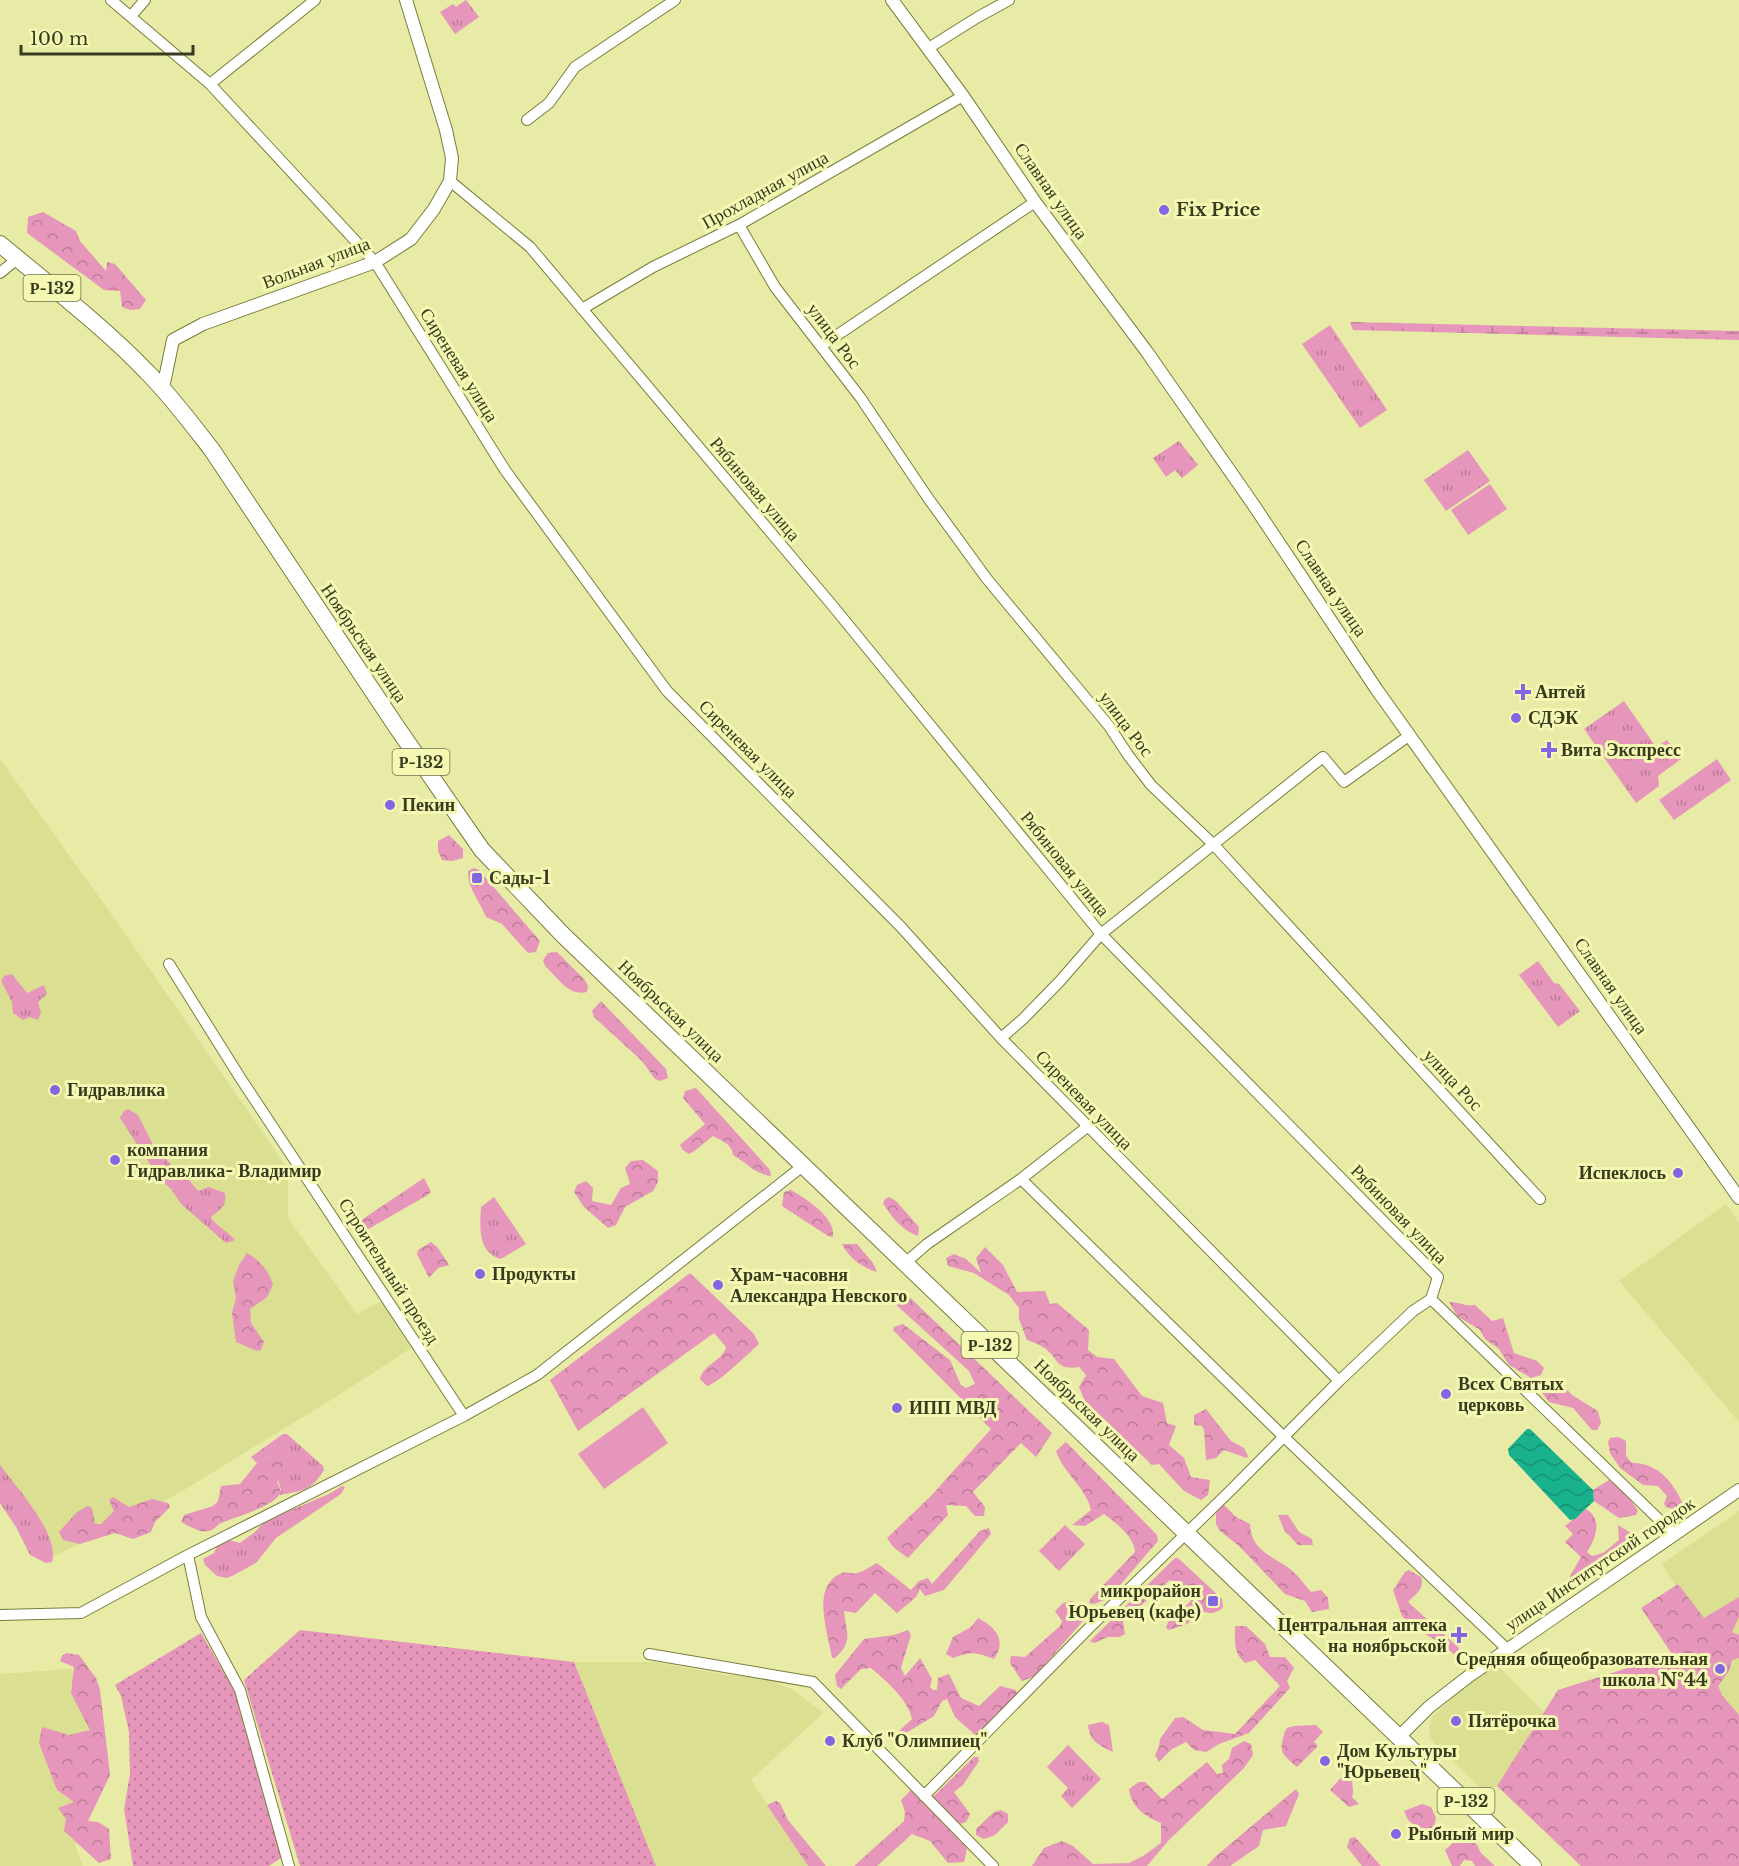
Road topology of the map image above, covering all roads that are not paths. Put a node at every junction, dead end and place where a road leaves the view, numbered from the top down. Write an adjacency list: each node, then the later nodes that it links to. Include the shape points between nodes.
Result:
1 (111, 0): 8 (street, Сиреневая улица)
2 (145, 0): 8 (street)
3 (315, 0): 10 (street)
4 (406, 0): 13 (street, Вольная улица, via 446,130 452,158)
5 (675, 0): 12 (street, via 575,68 549,103)
6 (892, 0): 9 (street, Славная улица)
7 (1009, 0): 9 (street)
8 (130, 16): 10 (street, Сиреневая улица)
9 (927, 49): 11 (street, Славная улица)
10 (210, 84): 18 (street, Сиреневая улица)
11 (963, 96): 14 (street, Славная улица); 15 (street, Прохладная улица)
12 (527, 120)
13 (450, 181): 18 (street, Вольная улица, via 411,239); 20 (street, Рябиновая улица, via 531,247)
14 (1035, 202): 21 (street); 23 (street, Славная улица, via 1160,370)
15 (739, 225): 20 (street, Прохладная улица, via 653,267); 21 (street, улица Рос, via 775,286)
16 (0, 244): 17 (highway, Ноябрьская улица / Р-132)
17 (17, 259): 19 (street); 22 (highway, Ноябрьская улица / Р-132)
18 (375, 262): 22 (street, Вольная улица, via 203,324 172,340); 27 (street, Сиреневая улица, via 505,470 667,691 901,927)
19 (0, 273)
20 (582, 309): 25 (street, Рябиновая улица)
21 (821, 346): 24 (street, улица Рос, via 987,579 1108,726 1151,785)
22 (163, 388): 29 (highway, Ноябрьская улица / Р-132, via 212,450 482,850 563,935)
23 (1410, 735): 24 (street, via 1344,782 1323,757); 31 (street, Славная улица)
24 (1213, 844): 25 (street); 32 (street, улица Рос)
25 (1101, 933): 27 (street, via 1060,981); 34 (street, Рябиновая улица, via 1438,1277)
26 (169, 964): 36 (street, Строительный проезд)
27 (1001, 1038): 28 (street, Сиреневая улица)
28 (1087, 1126): 30 (street); 35 (street, Сиреневая улица)
29 (804, 1165): 33 (highway, Ноябрьская улица / Р-132); 36 (street, via 537,1374)
30 (1021, 1179): 33 (street); 37 (street)
31 (1739, 1198)
32 (1540, 1199)
33 (904, 1264): 39 (highway, Ноябрьская улица / Р-132)
34 (1431, 1299): 35 (street, via 1413,1311); 40 (street)
35 (1339, 1382): 37 (street)
36 (464, 1416): 41 (street)
37 (1284, 1437): 39 (street); 43 (street)
38 (1739, 1490): 40 (street, улица Институтский городок)
39 (1186, 1532): 45 (highway, Ноябрьская улица / Р-132); 46 (street)
40 (1675, 1535): 43 (street, улица Институтский городок)
41 (188, 1555): 42 (street, via 81,1613); 47 (street, via 201,1617 240,1690)
42 (0, 1615)
43 (1507, 1649): 45 (street, улица Институтский городок, via 1429,1707)
44 (649, 1654): 46 (street, via 813,1682)
45 (1399, 1737): 49 (highway, Р-132)
46 (924, 1796): 48 (street)
47 (290, 1866)
48 (993, 1866)
49 (1533, 1866)

